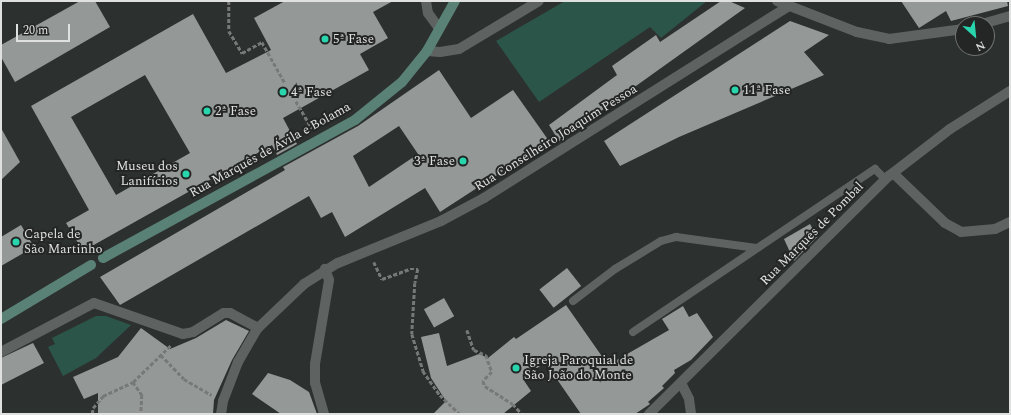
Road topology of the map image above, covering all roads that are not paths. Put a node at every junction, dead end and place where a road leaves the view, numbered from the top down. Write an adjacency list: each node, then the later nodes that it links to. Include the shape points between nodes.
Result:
1 (426, 1): 8 (street, via 428,13)
2 (455, 1): 8 (main road, Rua Marquês de Ávila e Bolama)
3 (539, 1): 10 (street, via 459,49 440,52)
4 (777, 1): 5 (street)
5 (789, 6): 9 (street, via 857,32 889,39); 18 (street, Rua Conselheiro Joaquim Pessoa, via 484,198 441,221)
6 (1010, 16): 7 (street)
7 (995, 20)
8 (438, 28): 10 (main road, Rua Marquês de Ávila e Bolama)
9 (955, 29)
10 (427, 50): 16 (main road, Rua Marquês de Ávila e Bolama, via 402,82 355,120)
11 (1010, 91): 12 (street, Rua Marquês de Pombal, via 950,129)
12 (893, 173): 13 (street, Rua Marquês de Pombal); 14 (street, via 945,223 961,232 995,230)
13 (885, 180): 15 (lane, via 875,169); 24 (street, Rua Marquês de Pombal)
14 (1010, 222)
15 (756, 248): 19 (lane, via 676,237 661,241 615,269); 22 (lane)
16 (103, 258)
17 (91, 265): 20 (main road)
18 (325, 269): 21 (street, Rua Conselheiro Joaquim Pessoa, via 304,284); 26 (street, via 330,280 315,364 315,383)
19 (574, 300)
20 (1, 319)
21 (258, 328): 23 (street, via 230,313 224,313 194,332 183,334 94,303); 25 (street, Rua Conselheiro Joaquim Pessoa, via 238,362 223,401)
22 (633, 332)
23 (1, 352)
24 (681, 383): 27 (street, Rua Marquês de Pombal); 28 (street, via 689,399)
25 (221, 414)
26 (324, 414)
27 (649, 414)
28 (691, 414)

